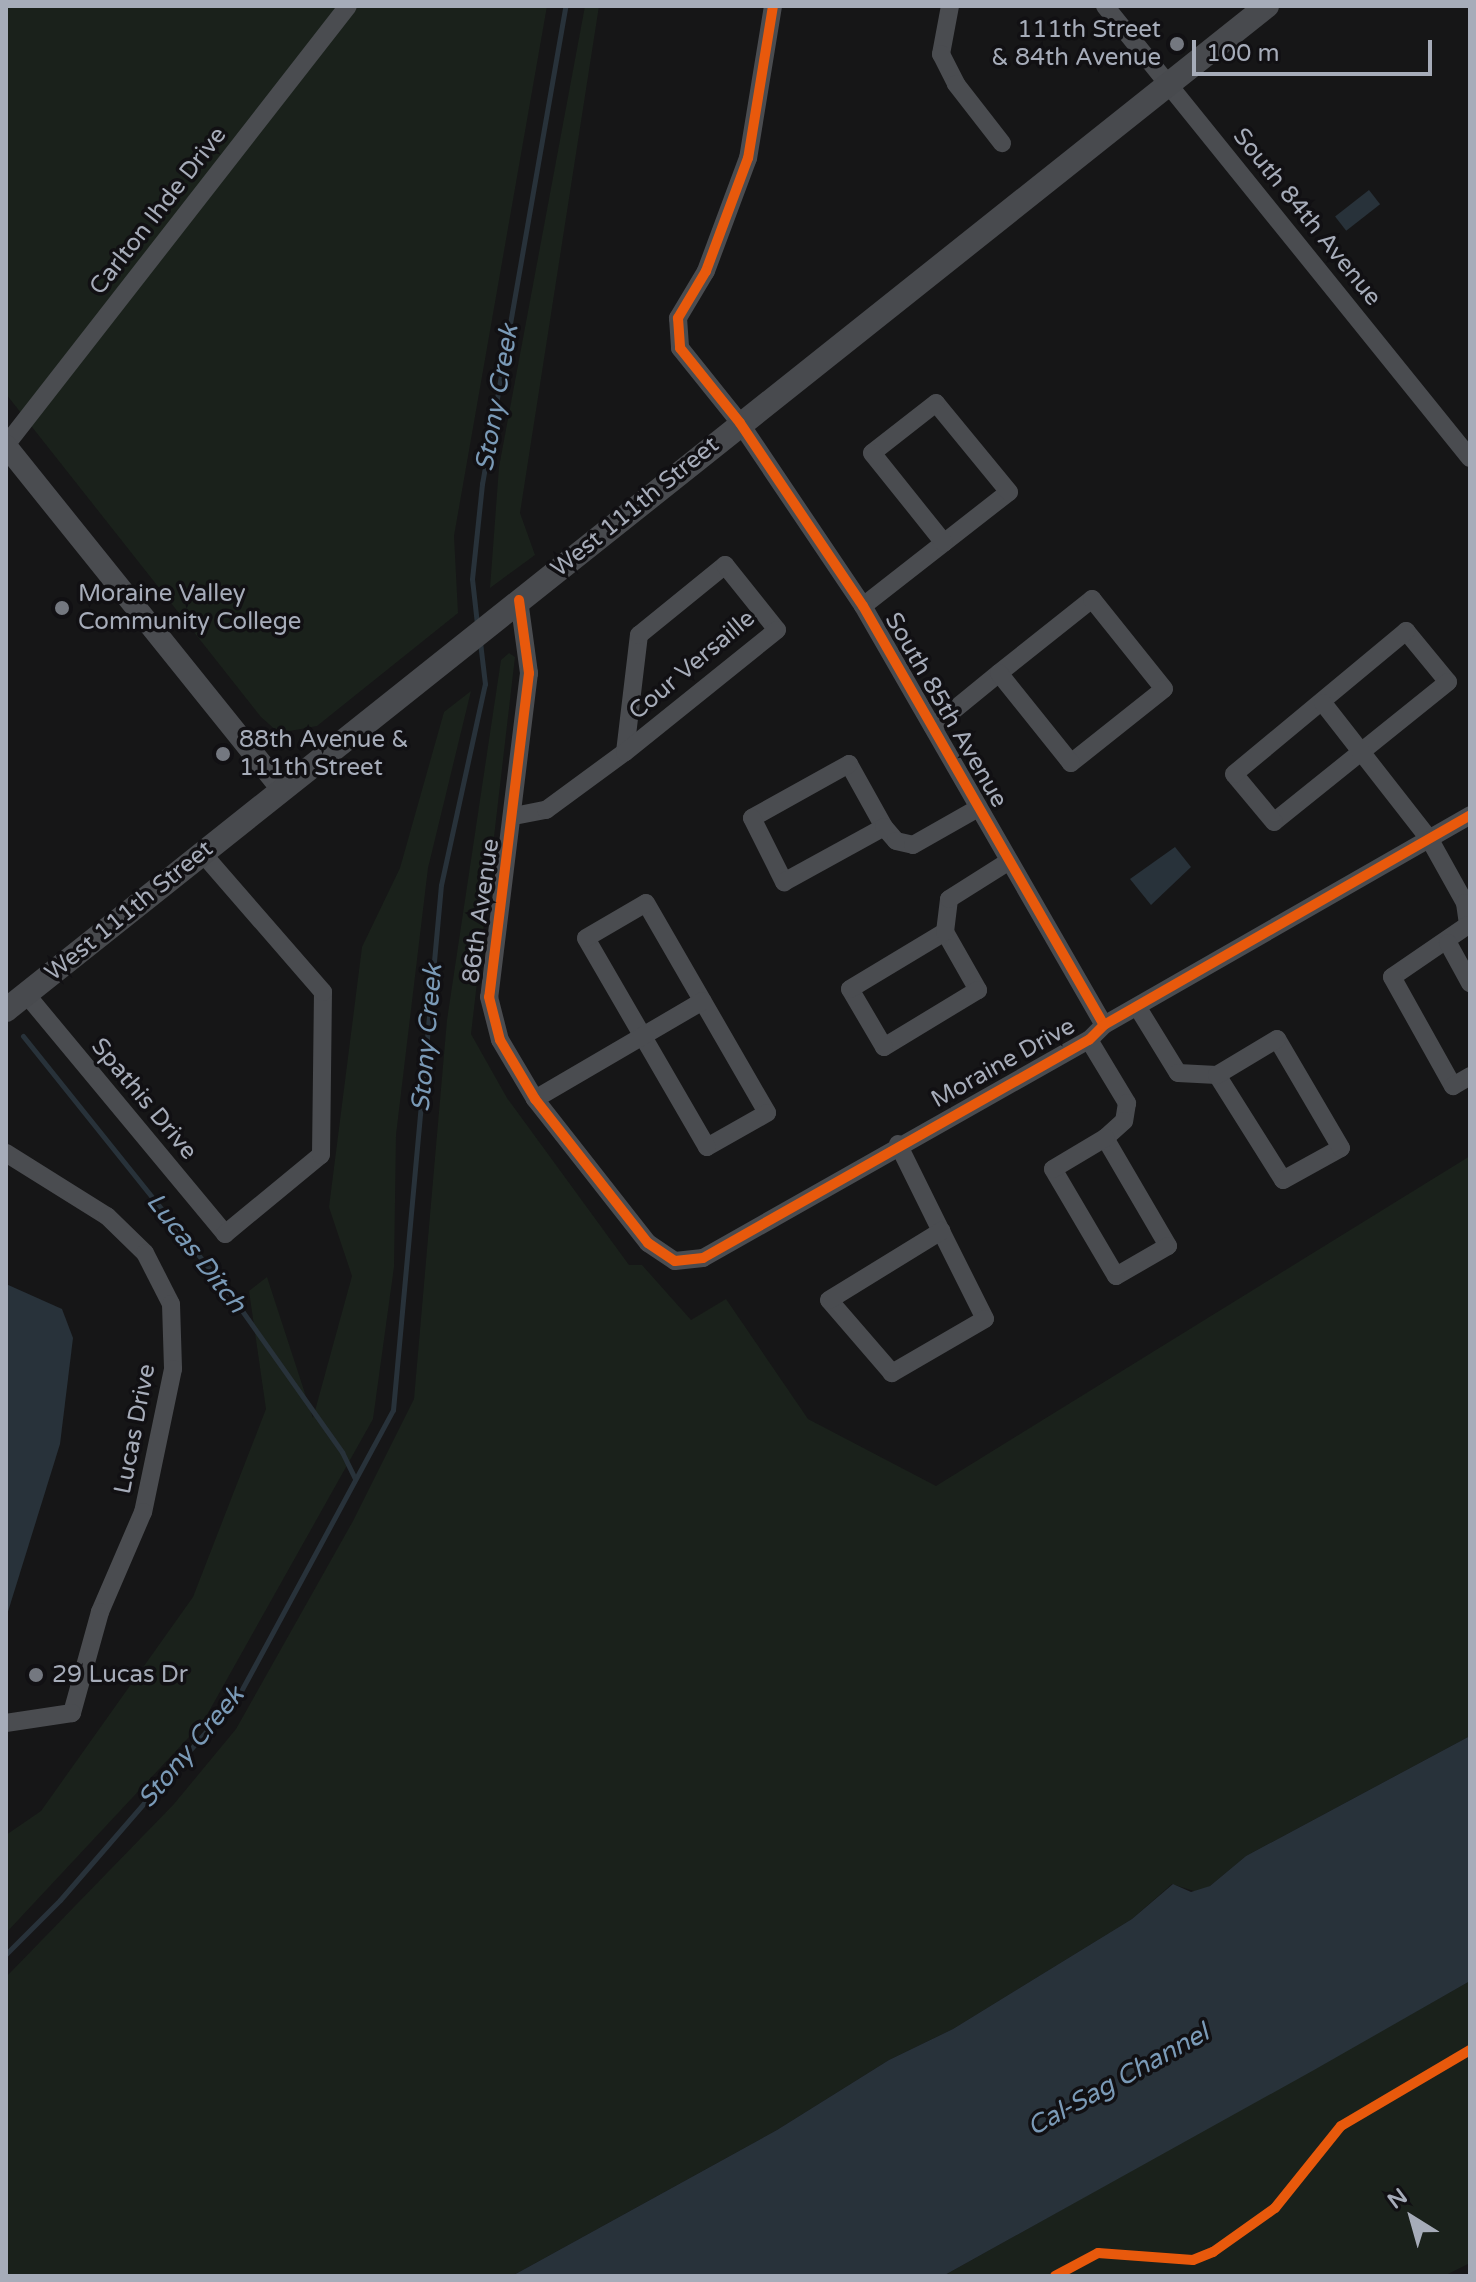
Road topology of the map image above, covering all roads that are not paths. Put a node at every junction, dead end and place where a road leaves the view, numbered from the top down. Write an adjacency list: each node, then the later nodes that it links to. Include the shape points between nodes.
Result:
1 (348, 6): 9 (street, Carlton Ihde Drive)
2 (773, 6): 8 (street, South 85th Avenue, via 748,158 706,271 678,318 680,348)
3 (950, 6): 7 (street, via 941,54 956,84)
4 (1105, 6): 6 (street, South 84th Avenue)
5 (1267, 6): 6 (main road, West 111th Street)
6 (1170, 84): 8 (main road, West 111th Street); 10 (street, South 84th Avenue)
7 (1002, 143)
8 (740, 423): 12 (main road, West 111th Street); 13 (street, South 85th Avenue)
9 (6, 445): 19 (street)
10 (1470, 458)
11 (944, 543): 11 (street, via 872,453 936,403 1009,492); 13 (street)
12 (519, 600): 19 (main road, West 111th Street); 22 (street, 86th Avenue, via 529,673)
13 (863, 606): 16 (street, South 85th Avenue)
14 (999, 673): 14 (street, via 1092,599 1164,689 1071,763); 16 (street)
15 (1323, 703): 18 (street); 18 (street, via 1406,631 1448,682); 18 (street, via 1234,774 1243,787 1274,822)
16 (933, 727): 20 (street, South 85th Avenue)
17 (625, 752): 17 (street, Cour Versaille, via 777,630 725,565 639,635); 22 (street, Cour Versaille, via 546,810)
18 (1362, 753): 24 (street)
19 (282, 789): 25 (main road, West 111th Street)
20 (978, 808): 23 (street, via 913,845 896,841); 26 (street, South 85th Avenue)
21 (1470, 815): 24 (street, Moraine Drive)
22 (514, 816): 39 (street, 86th Avenue, via 489,997 500,1040)
23 (884, 827): 23 (street, via 784,882 752,818 849,764)
24 (1430, 840): 28 (street, via 1465,903 1468,925); 32 (street, Moraine Drive)
25 (202, 853): 30 (main road, West 111th Street); 30 (street, Spathis Drive, via 323,992 321,1155 225,1234)
26 (1009, 861): 27 (street, via 949,899); 34 (street, South 85th Avenue)
27 (945, 932): 27 (street, via 850,989 884,1047 978,990)
28 (1448, 943): 29 (street); 38 (street, via 1392,977 1453,1086)
29 (1470, 983)
30 (26, 994): 33 (main road, West 111th Street)
31 (703, 1001): 35 (street); 35 (street, via 646,903 586,938); 35 (street, via 767,1113 707,1147)
32 (1138, 1008): 34 (street, Moraine Drive); 37 (street, via 1178,1073)
33 (6, 1010)
34 (1104, 1025): 36 (street, Moraine Drive)
35 (643, 1036): 39 (street)
36 (1089, 1040): 40 (street, via 1127,1103 1124,1121); 41 (street, Moraine Drive)
37 (1217, 1075): 37 (street, via 1283,1180 1341,1148 1277,1039)
38 (1470, 1076)
39 (535, 1099): 44 (street, 86th Avenue, via 648,1243)
40 (1105, 1138): 40 (street, via 1168,1246 1116,1276 1053,1169)
41 (898, 1144): 43 (street); 44 (street, Moraine Drive, via 703,1258)
42 (6, 1153): 45 (street, Lucas Drive, via 107,1216 145,1253 171,1304 173,1369 143,1512 100,1612 72,1713)
43 (941, 1231): 43 (street, via 985,1319 892,1373 829,1300)
44 (675, 1261)
45 (6, 1723)

